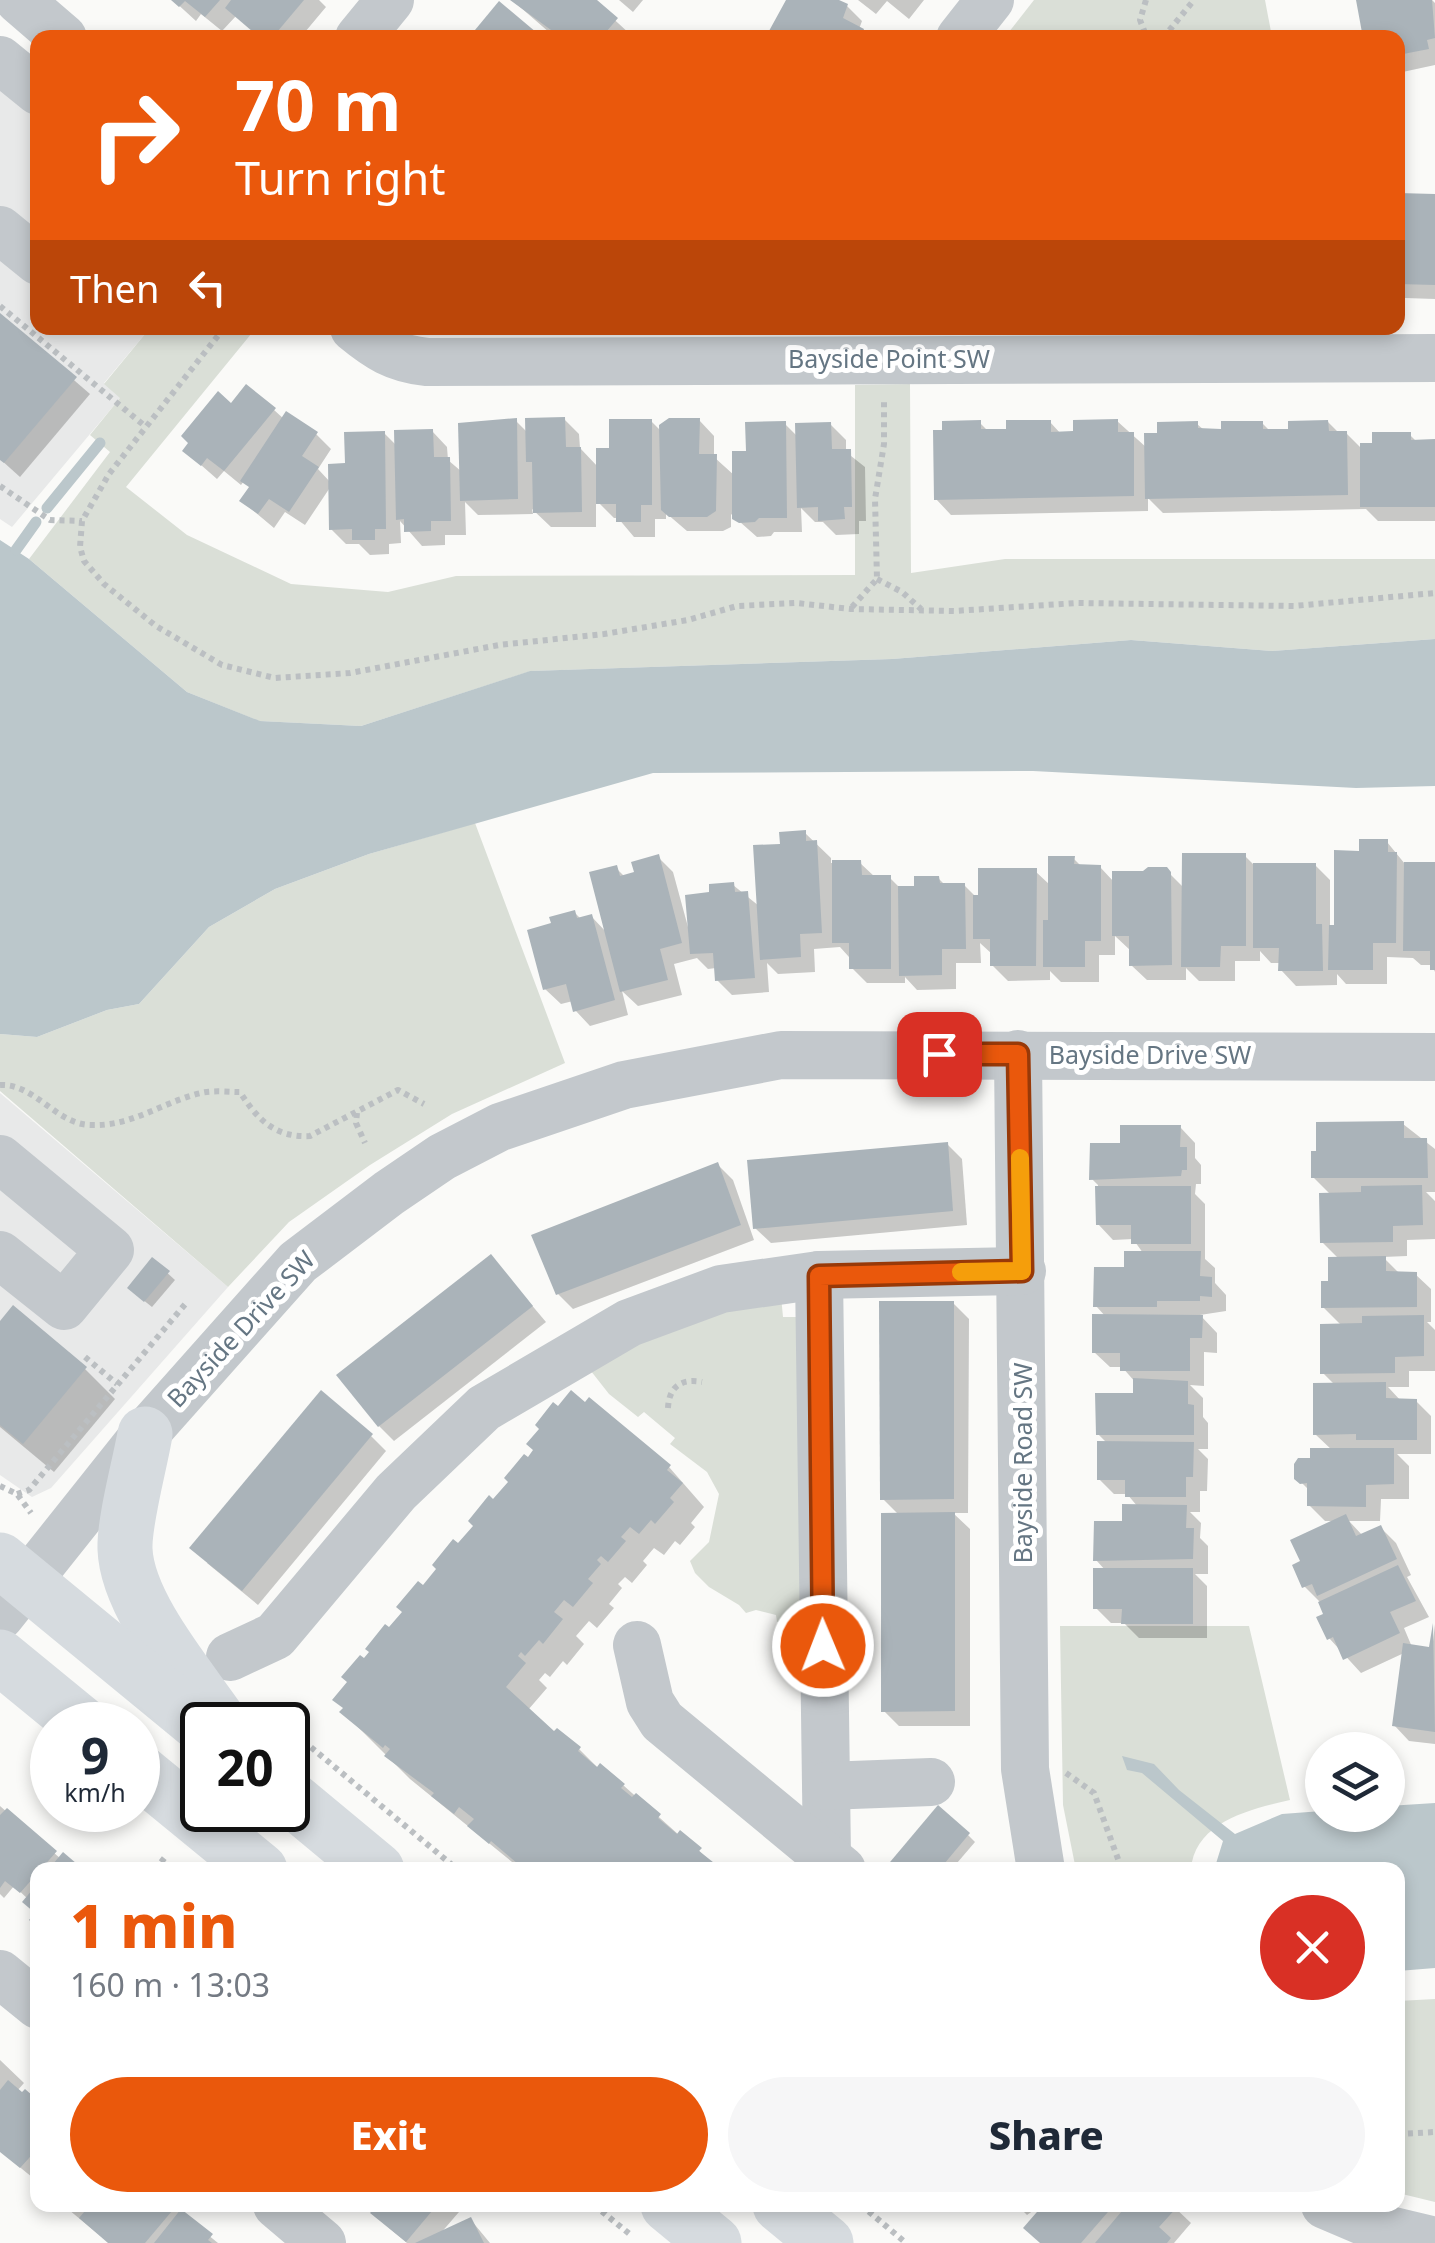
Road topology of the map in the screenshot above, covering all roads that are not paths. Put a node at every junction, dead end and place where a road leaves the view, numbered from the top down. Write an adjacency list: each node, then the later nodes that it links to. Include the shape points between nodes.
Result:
1 (19, 0): 4 (street)
2 (390, 0): 5 (street)
3 (990, 0): 6 (street)
4 (54, 30)
5 (366, 30)
6 (966, 30)
7 (0, 60): 8 (street)
8 (30, 84)
9 (0, 230): 10 (street)
10 (30, 254)
11 (363, 335): 12 (street, Bayside Point SW, via 404,360 427,362)
12 (867, 348): 13 (street, Bayside Point SW)
13 (1435, 358)
14 (1018, 1054): 15 (street, Bayside Drive SW); 18 (street, Bayside Road SW); 20 (street, Bayside Drive SW, via 781,1056 624,1086 500,1128 389,1192 298,1262)
15 (1435, 1056)
16 (0, 1159): 17 (street, via 110,1250 64,1306)
17 (0, 1254)
18 (1022, 1271): 19 (street); 36 (street, Bayside Road SW, via 1025,1769)
19 (819, 1276): 24 (street, via 722,1289 629,1323 484,1408 396,1492 275,1636); 29 (street)
20 (145, 1434): 21 (street, Bayside Drive SW); 26 (main road, via 124,1548 130,1578)
21 (9, 1586): 27 (main road)
22 (637, 1645): 34 (street, via 650,1702 662,1721)
23 (0, 1657): 25 (main road)
24 (230, 1657)
25 (55, 1702)
26 (206, 1702)
27 (180, 1710)
28 (931, 1782): 29 (street)
29 (826, 1786): 35 (street)
30 (160, 1788): 32 (main road)
31 (310, 1814): 33 (main road)
32 (250, 1862)
33 (366, 1862)
34 (832, 1862)
35 (834, 1862)
36 (1040, 1862)
37 (0, 1974): 38 (street)
38 (30, 1998)
39 (285, 2212): 44 (street)
40 (676, 2212): 45 (main road)
41 (788, 2212): 46 (main road)
42 (1342, 2212): 43 (street)
43 (1435, 2241)
44 (322, 2243)
45 (714, 2243)
46 (826, 2243)

